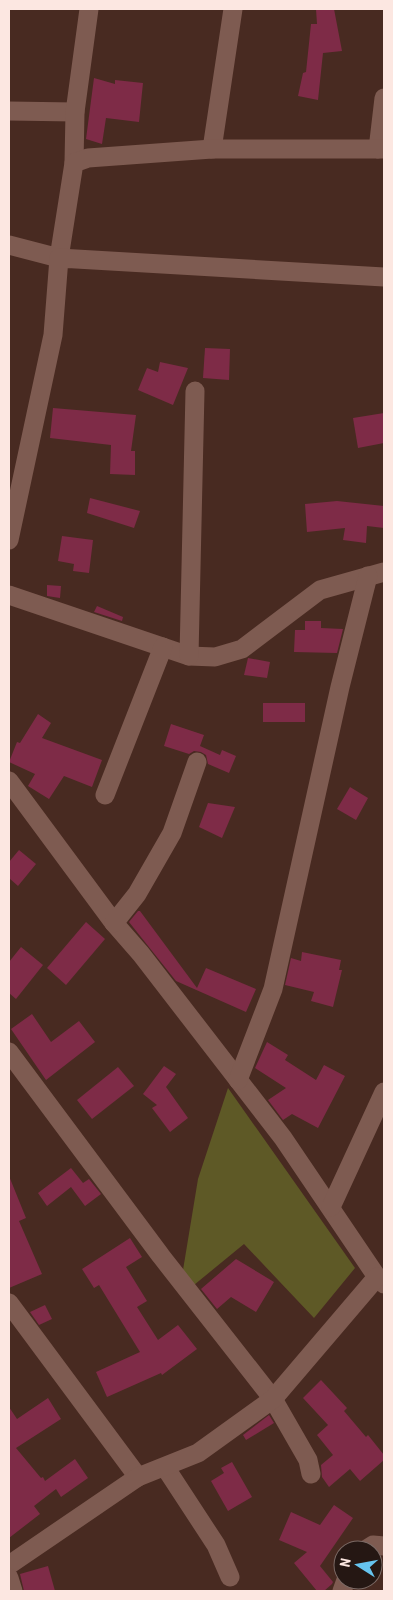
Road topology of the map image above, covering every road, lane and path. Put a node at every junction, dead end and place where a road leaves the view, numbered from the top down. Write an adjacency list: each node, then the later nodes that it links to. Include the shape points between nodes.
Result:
1 (89, 9): 5 (street)
2 (233, 9): 6 (street)
3 (384, 98): 7 (street)
4 (9, 112): 5 (street)
5 (75, 112): 8 (street)
6 (212, 149): 7 (street); 8 (street, via 88,158)
7 (381, 149)
8 (74, 163): 10 (street)
9 (9, 245): 10 (street)
10 (59, 258): 11 (street); 13 (street, via 53,335)
11 (384, 278)
12 (195, 391): 17 (street)
13 (9, 540)
14 (376, 574): 17 (street, via 320,590 242,649 215,657); 23 (street, via 340,687 273,989)
15 (9, 595): 16 (street)
16 (163, 648): 17 (street); 20 (street)
17 (190, 656)
18 (197, 762): 21 (street, via 172,833 138,894)
19 (9, 781): 21 (street)
20 (104, 795)
21 (114, 923): 23 (street)
22 (9, 1052): 28 (street, via 161,1256)
23 (238, 1080): 25 (street)
24 (384, 1092): 25 (street)
25 (331, 1207): 26 (street)
26 (381, 1281): 28 (street)
27 (9, 1302): 31 (street)
28 (273, 1399): 29 (street, via 198,1453); 30 (street, via 308,1460)
29 (165, 1467): 31 (street); 33 (street, via 216,1544)
30 (311, 1474)
31 (138, 1477): 32 (street)
32 (9, 1565)
33 (230, 1577)
34 (9, 1578): 35 (street)
35 (13, 1591)

